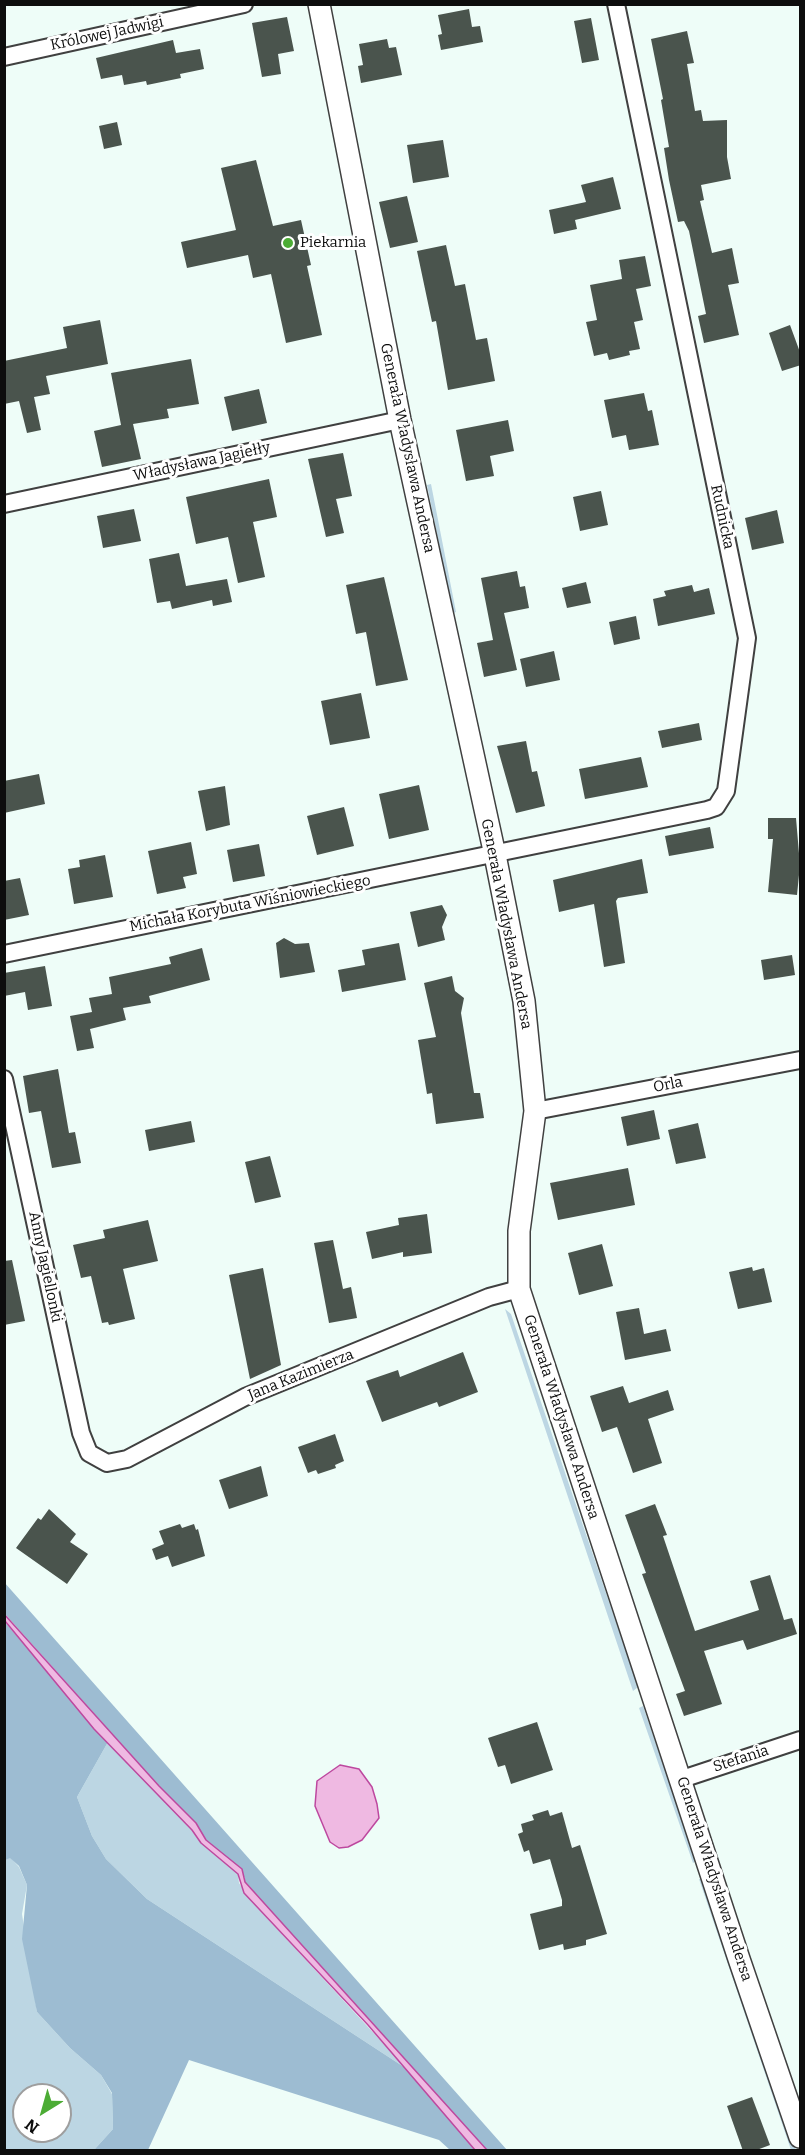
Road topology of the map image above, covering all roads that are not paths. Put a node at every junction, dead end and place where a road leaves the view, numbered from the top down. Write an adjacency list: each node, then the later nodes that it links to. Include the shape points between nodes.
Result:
1 (244, 4): 4 (street, Królowej Jadwigi)
2 (319, 4): 5 (street, Generała Władysława Andersa)
3 (616, 4): 7 (street, Rudnicka, via 747,638 726,791 716,807 707,810)
4 (4, 57)
5 (400, 420): 6 (street, Władysława Jagiełły); 7 (street, Generała Władysława Andersa)
6 (4, 504)
7 (495, 855): 8 (street, Michała Korybuta Wiśniowieckiego); 11 (street, Generała Władysława Andersa, via 524,1001)
8 (4, 954)
9 (801, 1060): 11 (street, Orla)
10 (4, 1079): 13 (street, Anny Jagiellonki, via 81,1433)
11 (535, 1111): 12 (street, Generała Władysława Andersa, via 519,1231)
12 (519, 1289): 13 (street, Jana Kazimierza, via 489,1297 245,1397 127,1459 107,1463); 15 (street, Generała Władysława Andersa)
13 (89, 1453)
14 (801, 1740): 15 (street, Stefania)
15 (682, 1779): 16 (street, Generała Władysława Andersa)
16 (801, 2137)

